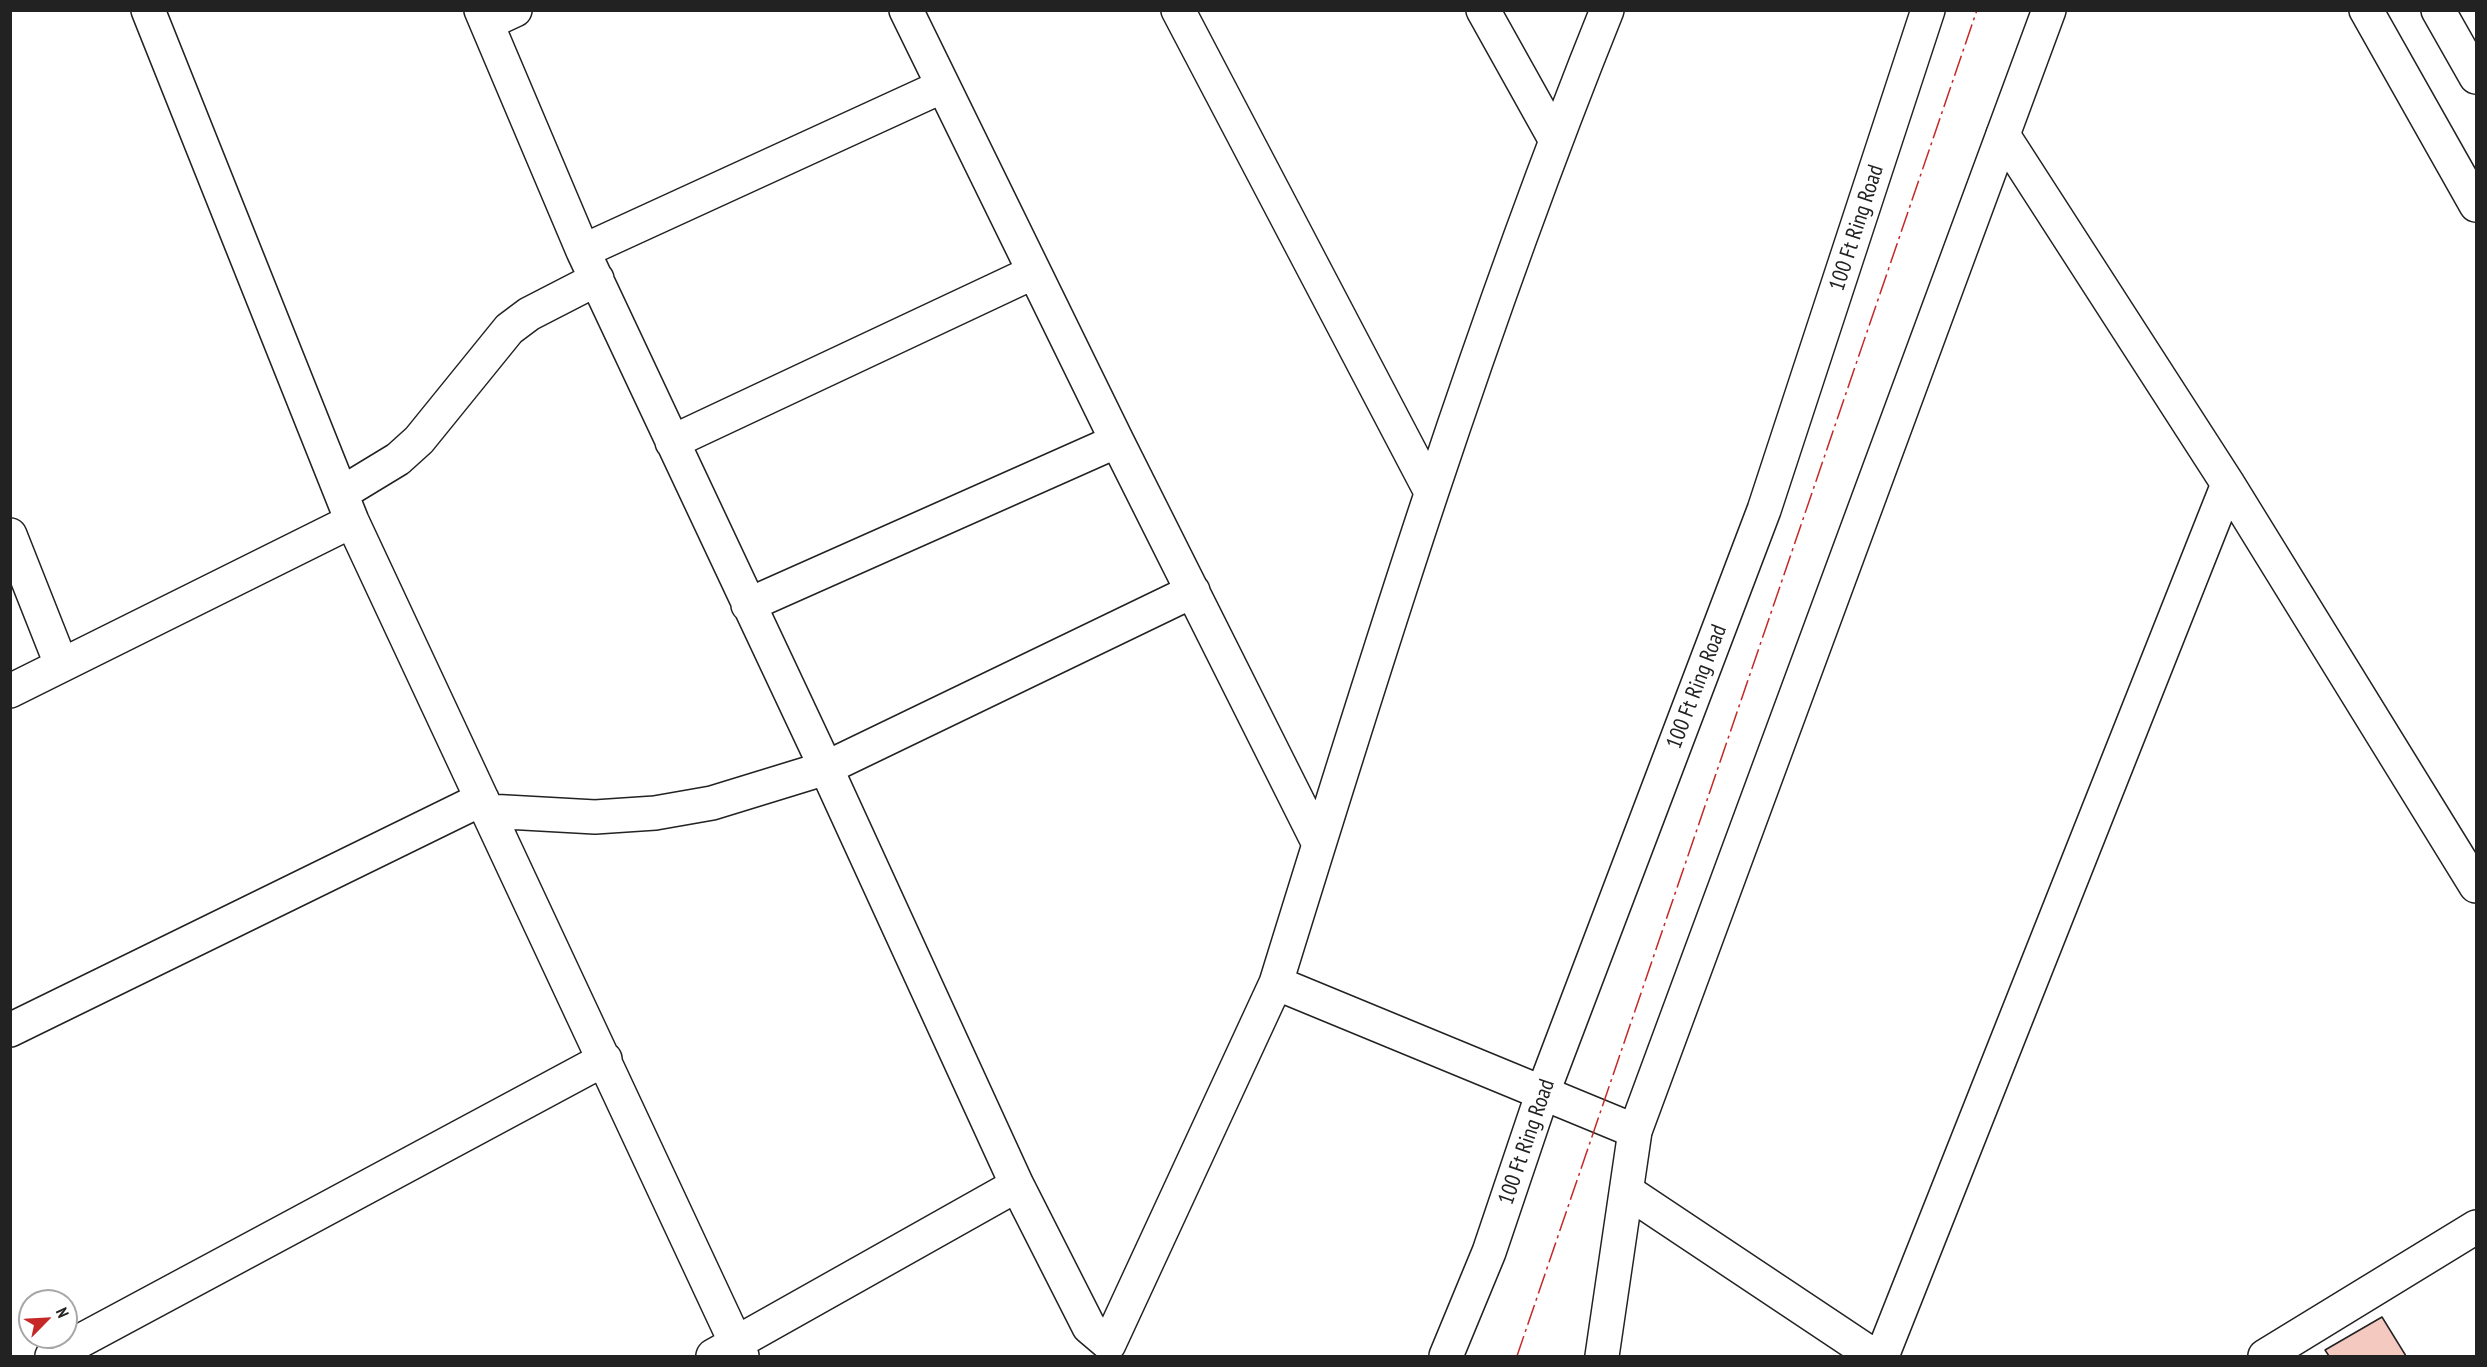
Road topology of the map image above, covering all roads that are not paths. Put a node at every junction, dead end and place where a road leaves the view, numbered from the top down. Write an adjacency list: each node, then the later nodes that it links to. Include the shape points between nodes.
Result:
1 (148, 10): 22 (street)
2 (906, 10): 12 (street)
3 (1178, 10): 21 (street)
4 (1483, 10): 14 (street)
5 (1607, 10): 14 (street)
6 (1928, 10): 35 (street, 100 Ft Ring Road, via 1764,510)
7 (2049, 10): 13 (street)
8 (2366, 10): 15 (street)
9 (2439, 10): 11 (street)
10 (494, 15): 16 (street)
11 (2476, 77)
12 (944, 86): 16 (street); 17 (street)
13 (2003, 135): 20 (street); 36 (street)
14 (1555, 139): 21 (street)
15 (2476, 205)
16 (590, 265): 19 (street); 22 (street, via 509,329 419,440)
17 (1034, 272): 18 (street); 19 (street)
18 (1117, 441): 24 (street); 25 (street)
19 (672, 442): 25 (street)
20 (2228, 484): 31 (street); 46 (street)
21 (1431, 492): 30 (street)
22 (347, 507): 26 (street); 29 (street)
23 (10, 535): 26 (street)
24 (1193, 591): 28 (street); 30 (street)
25 (748, 605): 28 (street)
26 (61, 664): 27 (street)
27 (10, 691)
28 (826, 768): 29 (street, via 712,803 655,813 548,816); 37 (street)
29 (485, 805): 33 (street); 34 (street)
30 (1319, 844): 32 (street)
31 (2476, 886)
32 (1276, 982): 35 (street); 40 (street)
33 (10, 1030)
34 (605, 1059): 41 (street); 42 (street)
35 (1543, 1092): 36 (street); 43 (street, 100 Ft Ring Road, via 1490,1252)
36 (1635, 1131): 38 (street)
37 (1017, 1185): 40 (street, via 1089,1327); 41 (street)
38 (1628, 1192): 44 (street); 45 (street)
39 (2476, 1227): 47 (street)
40 (1106, 1350)
41 (730, 1352)
42 (52, 1356)
43 (1446, 1356)
44 (1602, 1356)
45 (1874, 1356)
46 (1882, 1356)
47 (2265, 1356)

